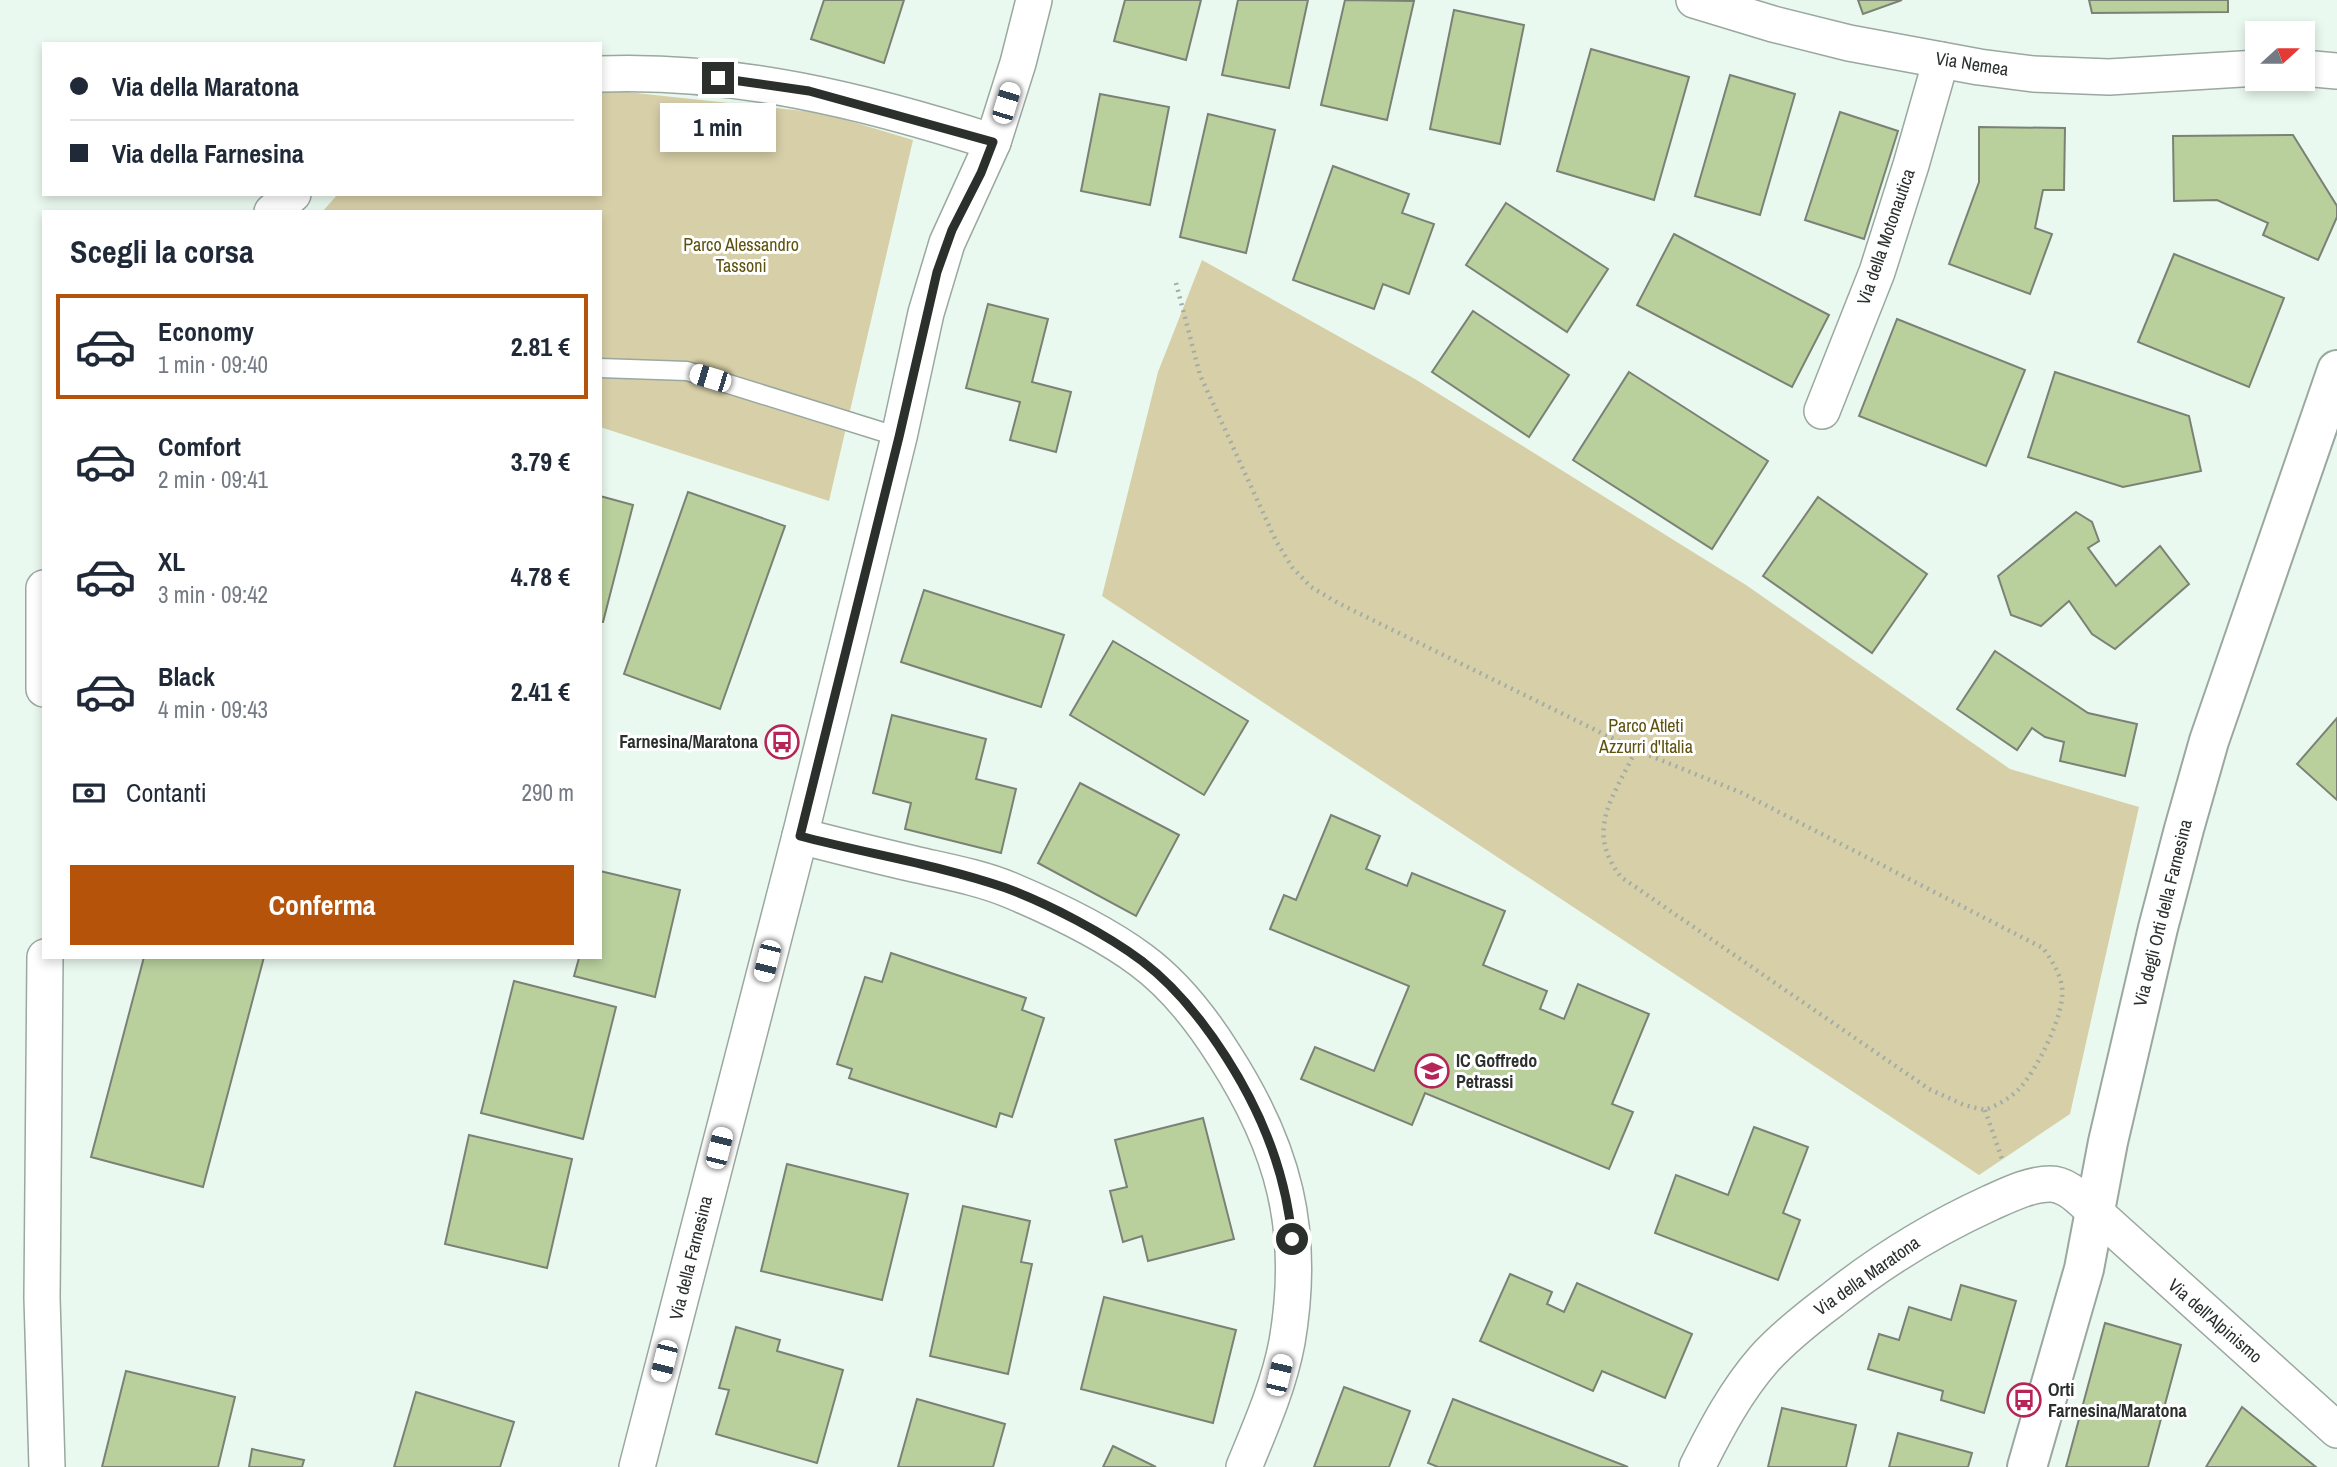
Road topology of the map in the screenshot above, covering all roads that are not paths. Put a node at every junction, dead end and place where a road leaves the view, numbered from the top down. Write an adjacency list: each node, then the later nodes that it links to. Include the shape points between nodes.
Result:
1 (1034, 0): 8 (street, Via della Farnesina)
2 (1705, 1): 3 (street, Via Nemea, via 1849,43)
3 (1941, 60): 4 (street, Via Nemea, via 2033,74 2096,76); 13 (street, Via della Motonautica, via 1877,272)
4 (2245, 69)
5 (2315, 69): 6 (street)
6 (2337, 71)
7 (602, 75): 8 (street, via 672,73 782,86)
8 (993, 142): 14 (street, Via della Farnesina, via 943,254)
9 (291, 196): 10 (street)
10 (274, 210)
11 (602, 368): 14 (lane, via 687,371)
12 (2337, 370): 17 (street, Via degli Orti della Farnesina, via 2205,754 2158,928)
13 (1822, 411)
14 (899, 437): 15 (street, Via della Farnesina)
15 (800, 836): 20 (street, Via della Farnesina); 21 (street, via 959,874 1052,909 1141,960 1208,1029 1242,1080 1269,1137 1285,1190 1292,1239 1287,1341)
16 (45, 959): 19 (street, via 42,1298)
17 (2094, 1211): 18 (street, Via dell'Alpinismo); 22 (street, Via della Maratona, via 2067,1189 2048,1184 2014,1193 1890,1257 1804,1321 1765,1359 1743,1387); 23 (street, Via degli Orti della Farnesina, via 2084,1269)
18 (2337, 1430)
19 (47, 1467)
20 (637, 1467)
21 (1244, 1467)
22 (1697, 1467)
23 (2028, 1467)

